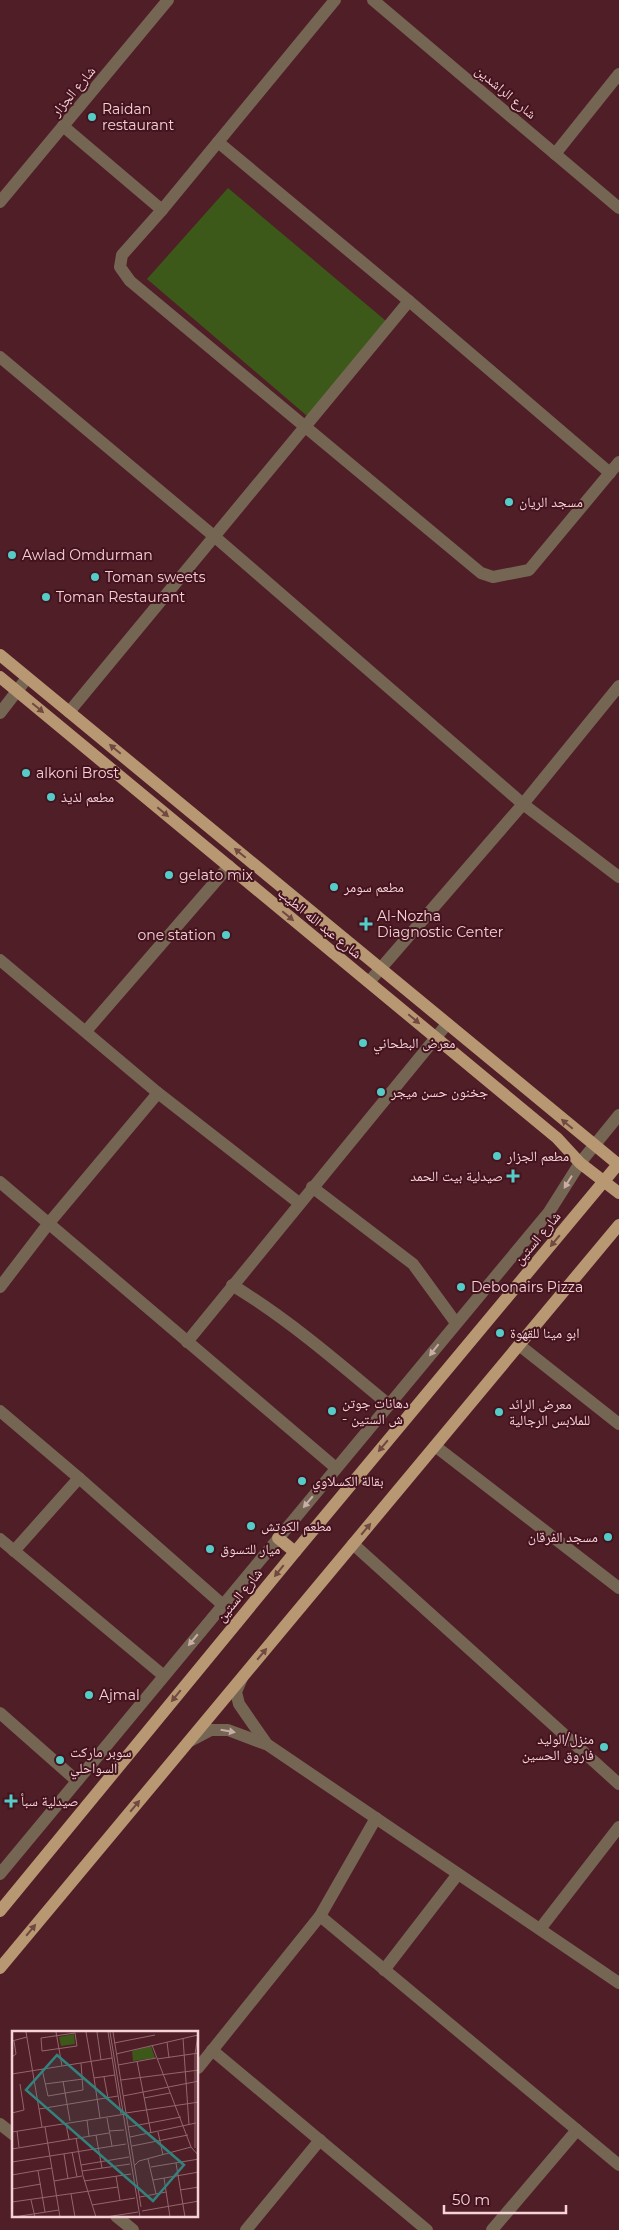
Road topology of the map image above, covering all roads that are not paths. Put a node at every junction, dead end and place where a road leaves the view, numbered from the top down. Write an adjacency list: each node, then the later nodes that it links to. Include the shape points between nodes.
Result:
1 (168, 0): 5 (street, شارع الجزار)
2 (335, 0): 6 (street)
3 (373, 0): 7 (street, شارع الراشدين)
4 (619, 74): 7 (street)
5 (63, 126): 8 (street, شارع الجزار); 10 (street)
6 (218, 142): 10 (street); 11 (street)
7 (555, 154): 9 (street, شارع الراشدين)
8 (0, 202)
9 (619, 208)
10 (162, 210): 13 (street, via 122,255 120,267 130,281)
11 (409, 301): 13 (street); 15 (street)
12 (0, 356): 16 (street)
13 (305, 427): 15 (street, via 481,573 493,577 529,570); 16 (street)
14 (619, 462): 15 (street)
15 (610, 473)
16 (215, 537): 22 (street); 24 (street)
17 (0, 655): 19 (main road, شارع عبد الله الطيب)
18 (0, 678): 21 (main road, شارع عبد الله الطيب)
19 (27, 678): 21 (street); 22 (main road, شارع عبد الله الطيب)
20 (619, 686): 24 (street)
21 (17, 692): 23 (street); 25 (main road, شارع عبد الله الطيب, one-way to 25)
22 (69, 712): 28 (main road, شارع عبد الله الطيب, one-way to 22)
23 (0, 713)
24 (522, 804): 26 (street); 28 (street)
25 (229, 866): 29 (main road, شارع عبد الله الطيب, one-way to 29); 31 (street)
26 (619, 877)
27 (0, 960): 31 (street)
28 (380, 968): 29 (street); 30 (main road, شارع عبد الله الطيب)
29 (369, 982): 32 (main road, شارع عبد الله الطيب, one-way to 32)
30 (447, 1024): 32 (street); 35 (main road, شارع عبد الله الطيب, one-way to 30)
31 (86, 1031): 33 (street)
32 (436, 1038): 36 (main road, شارع عبد الله الطيب, via 558,1138); 40 (street)
33 (158, 1093): 42 (street); 43 (street)
34 (619, 1115): 35 (street)
35 (594, 1146): 36 (street); 37 (main road, شارع عبد الله الطيب)
36 (580, 1163): 39 (main road, شارع عبد الله الطيب); 47 (street, one-way to 47, via 550,1212)
37 (619, 1164): 39 (main road, شارع الستين)
38 (0, 1182): 43 (street)
39 (604, 1182): 41 (main road, شارع عبد الله الطيب); 60 (main road, شارع الستين, one-way to 60)
40 (312, 1187): 42 (street); 47 (street, via 412,1264)
41 (619, 1193)
42 (299, 1203): 45 (street)
43 (49, 1223): 46 (street); 48 (street)
44 (619, 1225): 49 (main road)
45 (232, 1285): 48 (street); 50 (street, via 318,1345)
46 (0, 1287)
47 (456, 1323): 50 (street, one-way to 50)
48 (187, 1342): 54 (street)
49 (520, 1344): 52 (street); 53 (main road)
50 (388, 1405): 54 (street)
51 (0, 1412): 55 (street)
52 (619, 1424)
53 (435, 1446): 58 (main road, one-way to 53); 61 (street)
54 (336, 1468): 56 (street, one-way to 56)
55 (79, 1478): 59 (street); 62 (street)
56 (278, 1538): 60 (main road); 62 (street)
57 (0, 1540): 59 (street)
58 (353, 1544): 64 (main road, one-way to 58); 69 (street)
59 (14, 1551): 63 (street)
60 (294, 1552): 74 (main road, شارع الستين, one-way to 74)
61 (619, 1588)
62 (223, 1605): 63 (street, one-way to 63)
63 (164, 1676): 68 (street)
64 (243, 1676): 66 (main road); 67 (street, via 236,1692 239,1704)
65 (0, 1713): 68 (street)
66 (189, 1741): 67 (street, one-way to 67, via 211,1730 228,1730); 77 (main road, one-way to 66)
67 (268, 1745): 70 (street)
68 (77, 1781): 72 (street)
69 (619, 1784)
70 (376, 1818): 73 (street); 75 (street)
71 (619, 1827): 76 (street)
72 (0, 1874)
73 (458, 1874): 76 (street); 78 (street)
74 (0, 1911)
75 (320, 1916): 78 (street); 80 (street)
76 (540, 1929): 79 (street)
77 (0, 1968)
78 (384, 1970): 83 (street)
79 (619, 1983)
80 (212, 2050): 81 (street); 85 (street)
81 (199, 2067)
82 (0, 2124): 84 (street)
83 (577, 2130): 86 (street); 91 (street)
84 (12, 2133)
85 (320, 2140): 89 (street); 90 (street)
86 (619, 2165)
87 (118, 2218): 88 (street)
88 (133, 2230)
89 (246, 2230)
90 (427, 2230)
91 (492, 2230)

